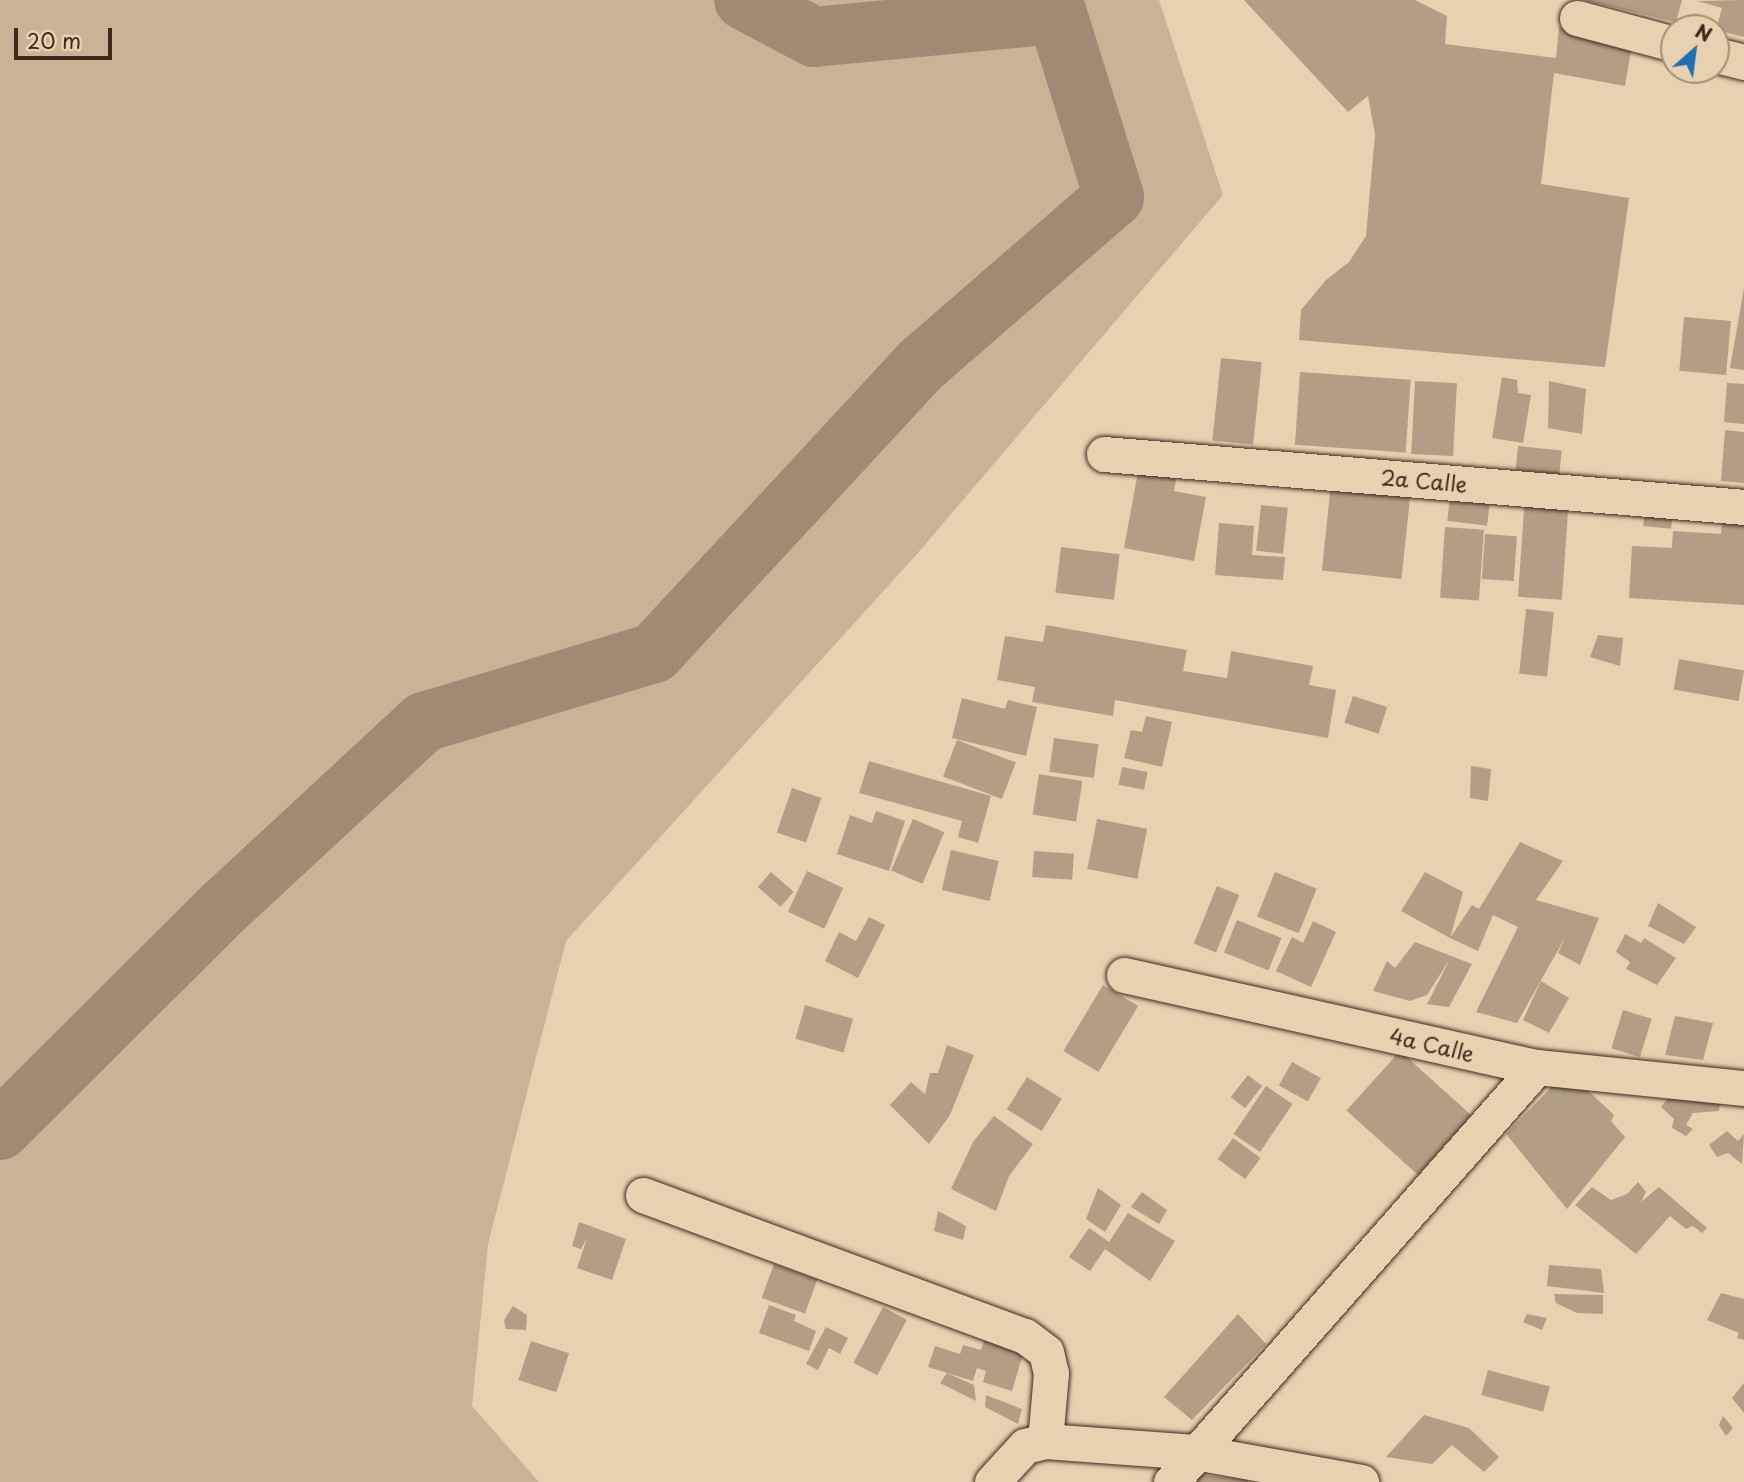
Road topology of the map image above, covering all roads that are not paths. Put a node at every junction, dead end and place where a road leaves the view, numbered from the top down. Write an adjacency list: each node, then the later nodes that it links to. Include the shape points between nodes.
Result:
1 (1577, 18): 2 (street)
2 (1660, 40)
3 (1104, 454): 4 (street, 2a Calle)
4 (1744, 507)
5 (1124, 975): 6 (street, 4a Calle)
6 (1536, 1067): 7 (street, 4a Calle); 10 (street)
7 (1744, 1088)
8 (643, 1195): 9 (street, via 1026,1336 1046,1352 1051,1373)
9 (1045, 1441): 10 (street); 11 (street, via 1025,1446)
10 (1195, 1452): 12 (street); 13 (street)
11 (992, 1482)
12 (1171, 1482)
13 (1361, 1482)

